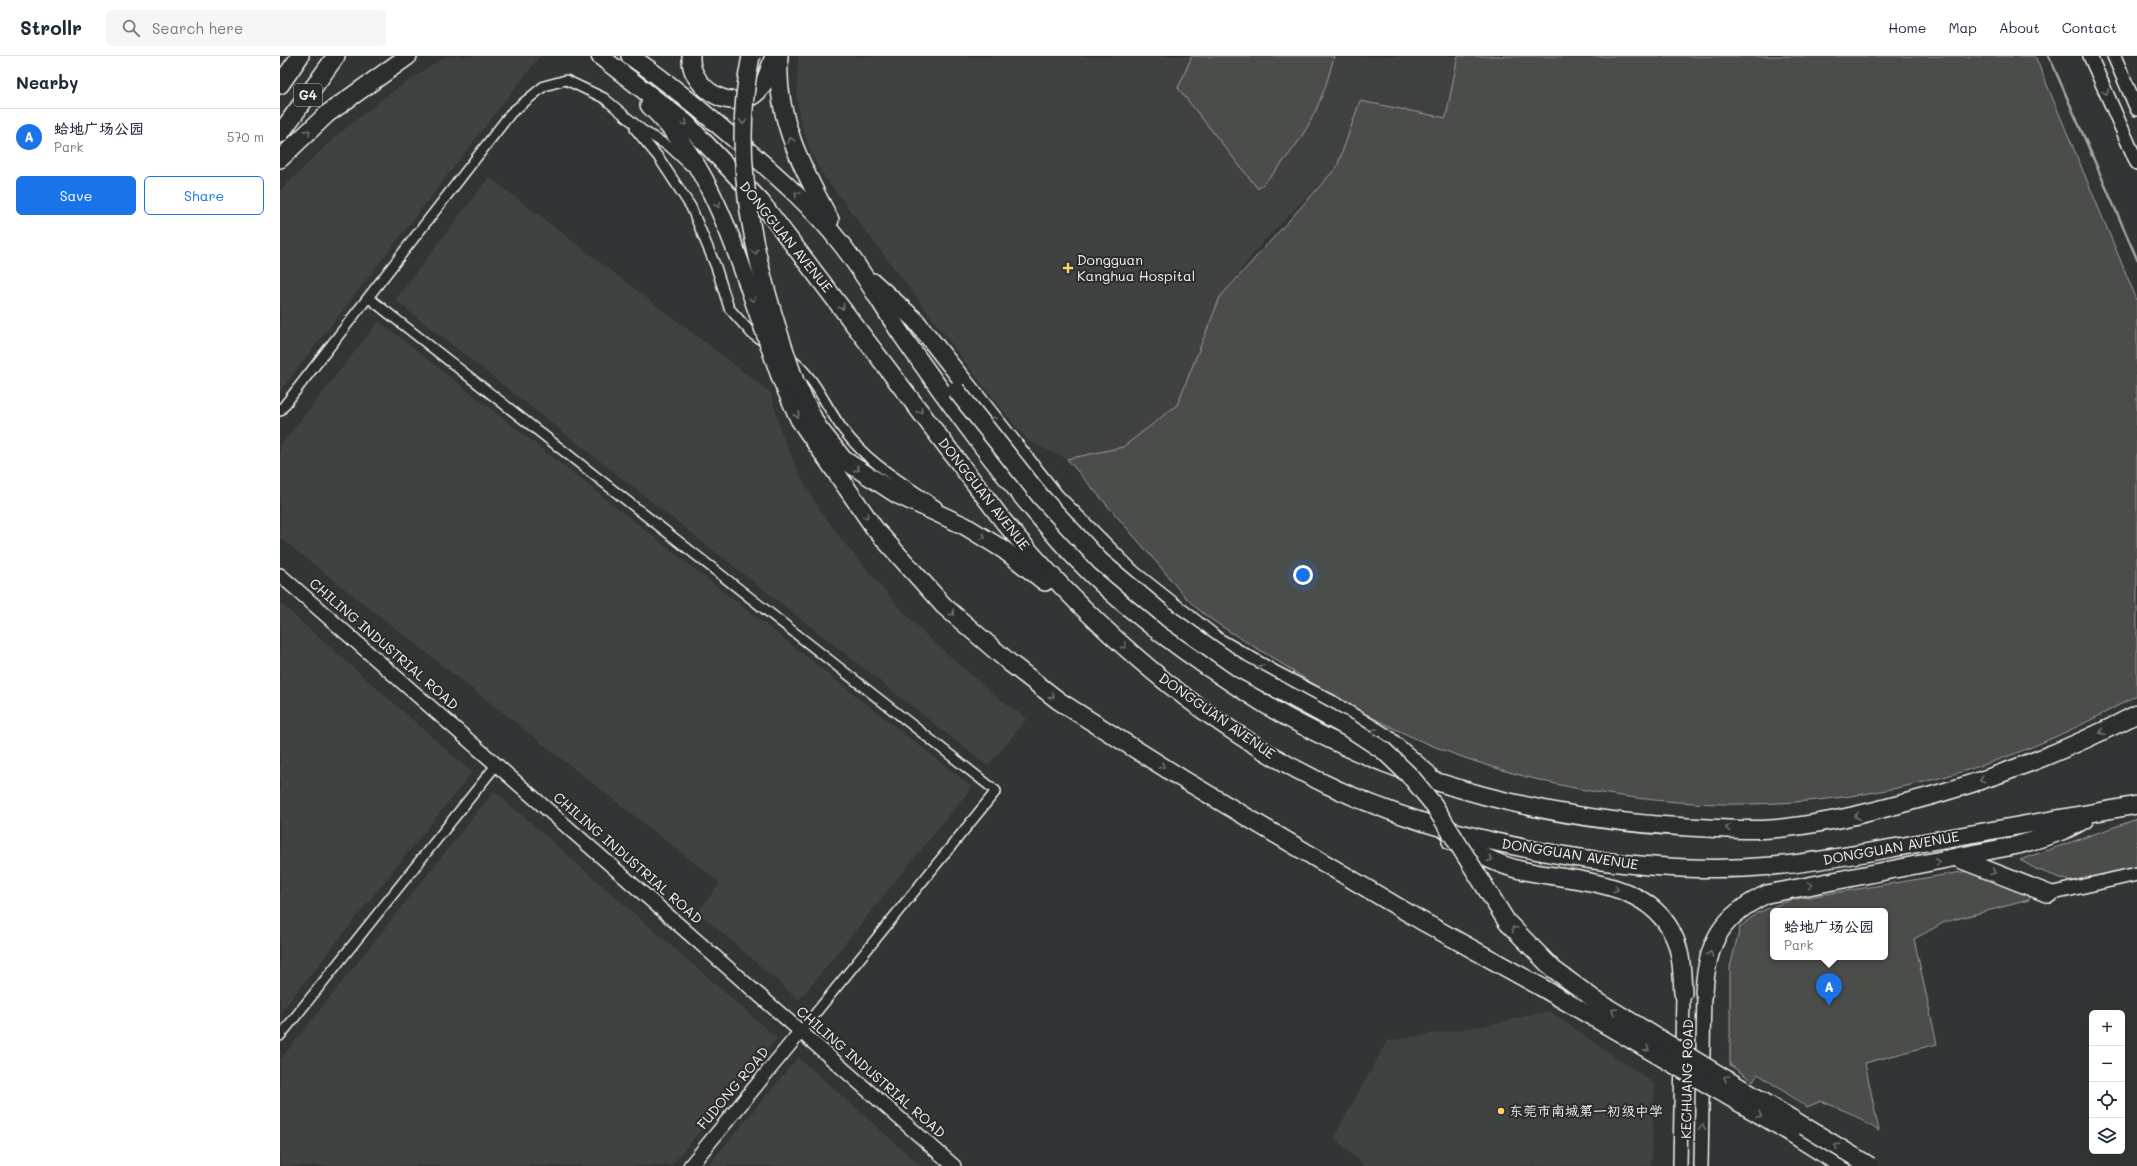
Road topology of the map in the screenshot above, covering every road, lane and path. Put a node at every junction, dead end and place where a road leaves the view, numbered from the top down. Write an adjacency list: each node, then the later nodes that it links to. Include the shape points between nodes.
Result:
1 (300, 56): 13 (highway, G4)
2 (336, 56): 17 (highway, G4)
3 (408, 56): 18 (highway, one-way to 3, via 327,114)
4 (599, 56): 20 (highway, via 660,116 686,148); 30 (highway, DONGGUAN AVENUE, one-way to 30, via 687,124 761,202 1004,522 1043,568)
5 (630, 56): 14 (highway, DONGGUAN AVENUE)
6 (641, 56): 14 (highway, via 671,80)
7 (691, 56): 9 (highway, via 695,74 704,88 718,97 738,100 752,96 763,84)
8 (752, 56): 24 (highway, one-way to 24, bridge, via 747,78 743,130 748,209 756,256)
9 (774, 56)
10 (779, 56): 21 (highway, one-way to 10, via 809,181 791,142 779,96)
11 (2090, 56): 19 (street, one-way to 19)
12 (2114, 56): 15 (street)
13 (280, 85)
14 (699, 108): 21 (highway, DONGGUAN AVENUE, one-way to 14, via 806,204 779,177)
15 (2137, 109)
16 (622, 113): 20 (street, via 642,130 671,148); 23 (street, via 604,98 566,80 544,86 511,113); 28 (street, via 659,158 691,207 716,267 729,308 752,334 794,361 817,388 844,431 878,467)
17 (280, 134)
18 (280, 159)
19 (2137, 164)
20 (707, 183): 24 (highway, one-way to 24, bridge, via 722,214)
21 (855, 262): 22 (highway, DONGGUAN AVENUE)
22 (865, 276): 33 (highway, one-way to 22, via 1385,737 1218,642 1132,574 1055,497 915,320); 33 (highway, DONGGUAN AVENUE, via 896,326 956,412 1027,502 1063,544 1128,607 1176,645 1289,719 1374,758); 50 (highway, one-way to 22, bridge, via 1597,1001 1553,969 1507,922 1432,804 1411,777 1384,752 1352,730 1240,669 1169,619 1100,561 1040,497)
23 (369, 298): 25 (street); 43 (street, via 996,790)
24 (788, 380): 26 (highway); 27 (highway, one-way to 27, via 799,418)
25 (280, 411)
26 (818, 426): 27 (highway); 28 (highway, one-way to 28, via 844,460 866,476 898,495)
27 (843, 484): 49 (highway, one-way to 49, bridge, via 880,535 944,606 1059,701 1194,786 1420,920 1541,987 1791,1133)
28 (966, 526): 30 (highway, one-way to 30, via 1004,550)
29 (280, 575): 32 (street, CHILING INDUSTRIAL ROAD)
30 (1105, 630): 36 (highway, DONGGUAN AVENUE, one-way to 36, via 1205,711 1266,753 1356,798)
31 (2137, 714): 33 (highway, DONGGUAN AVENUE, one-way to 33, via 2056,753 1933,796 1849,818 1769,829 1599,820 1482,795)
32 (497, 764): 43 (street, CHILING INDUSTRIAL ROAD); 44 (street)
33 (1437, 782)
34 (2137, 804): 35 (highway, DONGGUAN AVENUE)
35 (2095, 812): 36 (highway, DONGGUAN AVENUE, via 1826,859 1772,866 1697,869 1594,860 1528,850); 37 (highway, via 2075,825 2052,835)
36 (1406, 816): 42 (highway, one-way to 42, via 1435,834 1522,871 1607,886 1627,892 1645,902 1663,920 1675,939 1681,962)
37 (1957, 858): 40 (highway, one-way to 40); 41 (highway, one-way to 37, via 1710,951 1730,918 1746,904 1767,894 1793,888)
38 (2137, 874): 40 (street)
39 (2137, 882): 40 (street)
40 (2050, 898)
41 (1704, 992): 48 (street, KECHUANG ROAD, one-way to 41)
42 (1683, 993): 47 (street, KECHUANG ROAD)
43 (801, 1031): 45 (street, FUDONG ROAD); 46 (street, CHILING INDUSTRIAL ROAD)
44 (280, 1036)
45 (690, 1166)
46 (954, 1166)
47 (1680, 1166)
48 (1702, 1166)
49 (1843, 1166)
50 (1870, 1166)

